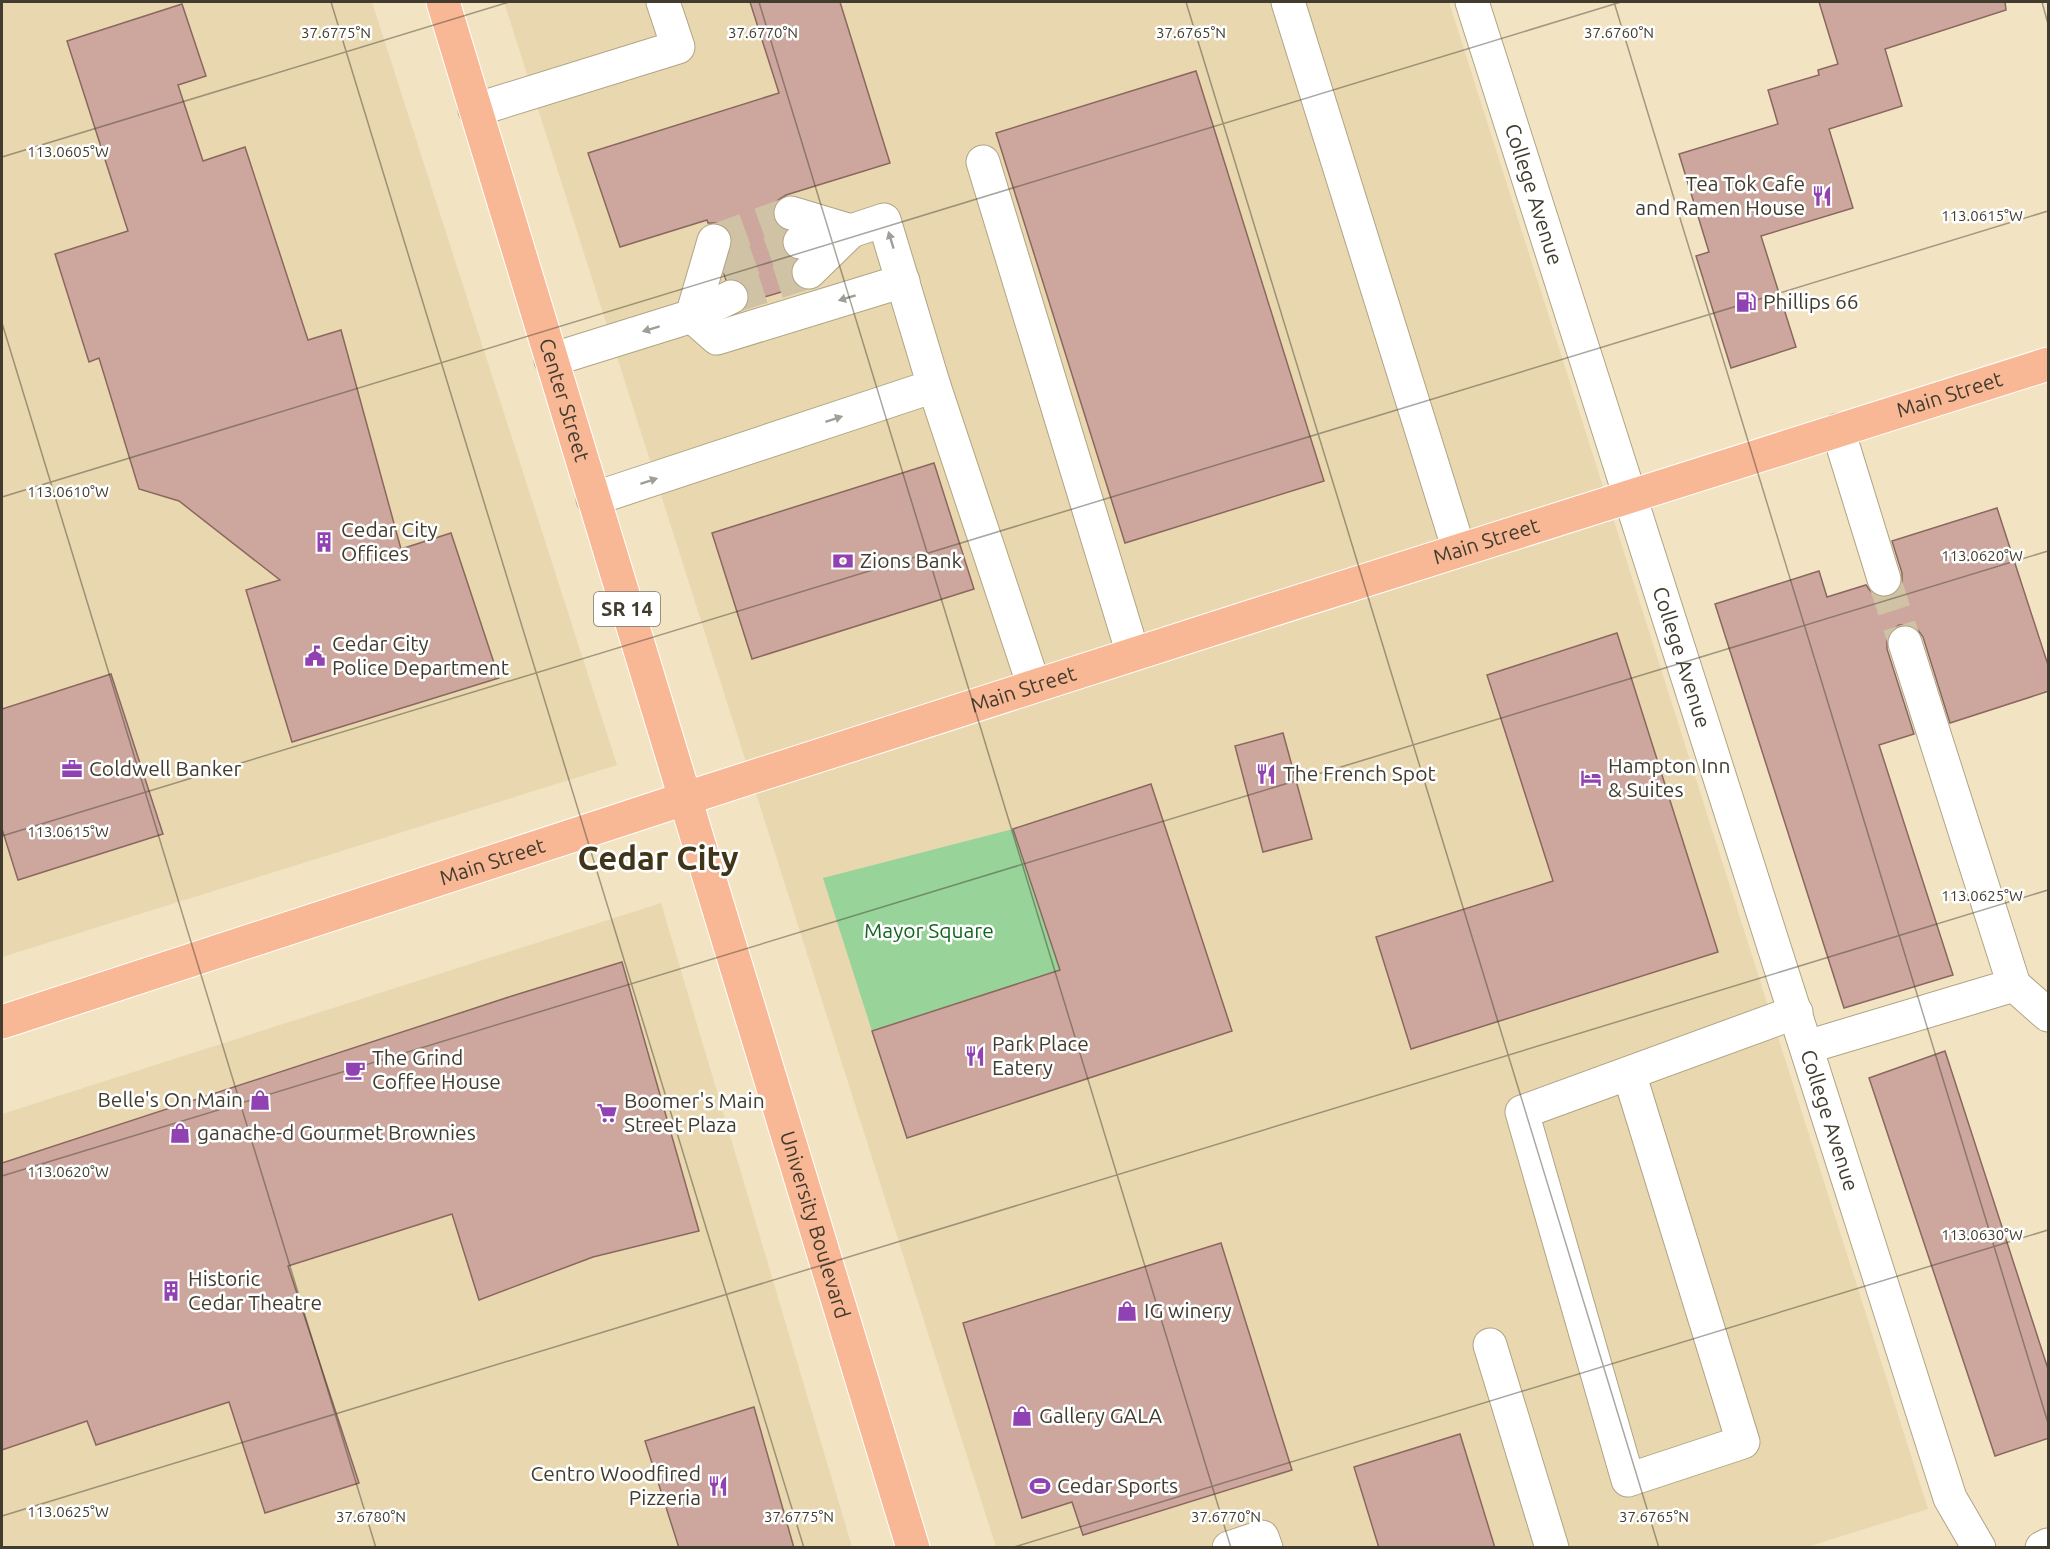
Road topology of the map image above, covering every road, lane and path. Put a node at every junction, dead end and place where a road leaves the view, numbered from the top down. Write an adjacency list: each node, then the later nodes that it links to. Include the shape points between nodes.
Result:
1 (443, 2): 5 (main road, Center Street / SR 14)
2 (663, 2): 5 (street, via 678,47)
3 (1288, 2): 16 (street)
4 (1472, 2): 14 (street, College Avenue)
5 (475, 110): 10 (main road, Center Street / SR 14)
6 (983, 162): 19 (street)
7 (851, 231): 7 (street, via 800,242); 8 (street, one-way to 7, via 884,220)
8 (903, 281): 9 (street, one-way to 9, via 717,338); 12 (street)
9 (692, 316): 9 (street, via 722,269); 10 (street, one-way to 10)
10 (551, 360): 15 (main road, Center Street / SR 14)
11 (2049, 364): 13 (main road, Main Street)
12 (934, 386): 15 (street, one-way to 12); 20 (street)
13 (1838, 430): 14 (main road, Main Street); 17 (street)
14 (1630, 496): 16 (main road, Main Street); 23 (street, College Avenue)
15 (593, 499): 21 (main road, Center Street / SR 14)
16 (1459, 550): 19 (main road, Main Street)
17 (1884, 579)
18 (1905, 643): 22 (street)
19 (1133, 654): 20 (main road, Main Street)
20 (1034, 686): 21 (main road, Main Street)
21 (684, 799): 25 (main road, Main Street); 30 (main road, University Boulevard)
22 (2014, 985): 24 (street); 26 (street)
23 (1796, 1012): 26 (street, College Avenue); 27 (street)
24 (2049, 1015)
25 (2, 1022)
26 (1807, 1047): 34 (street, College Avenue, via 1950,1498)
27 (1629, 1073): 27 (street, via 1522,1112 1628,1480 1743,1442)
28 (1490, 1345): 33 (street)
29 (2049, 1545): 35 (street)
30 (913, 1548)
31 (1229, 1548): 32 (street, via 1262,1537)
32 (1266, 1548)
33 (1552, 1548)
34 (1979, 1548)
35 (2042, 1548)

